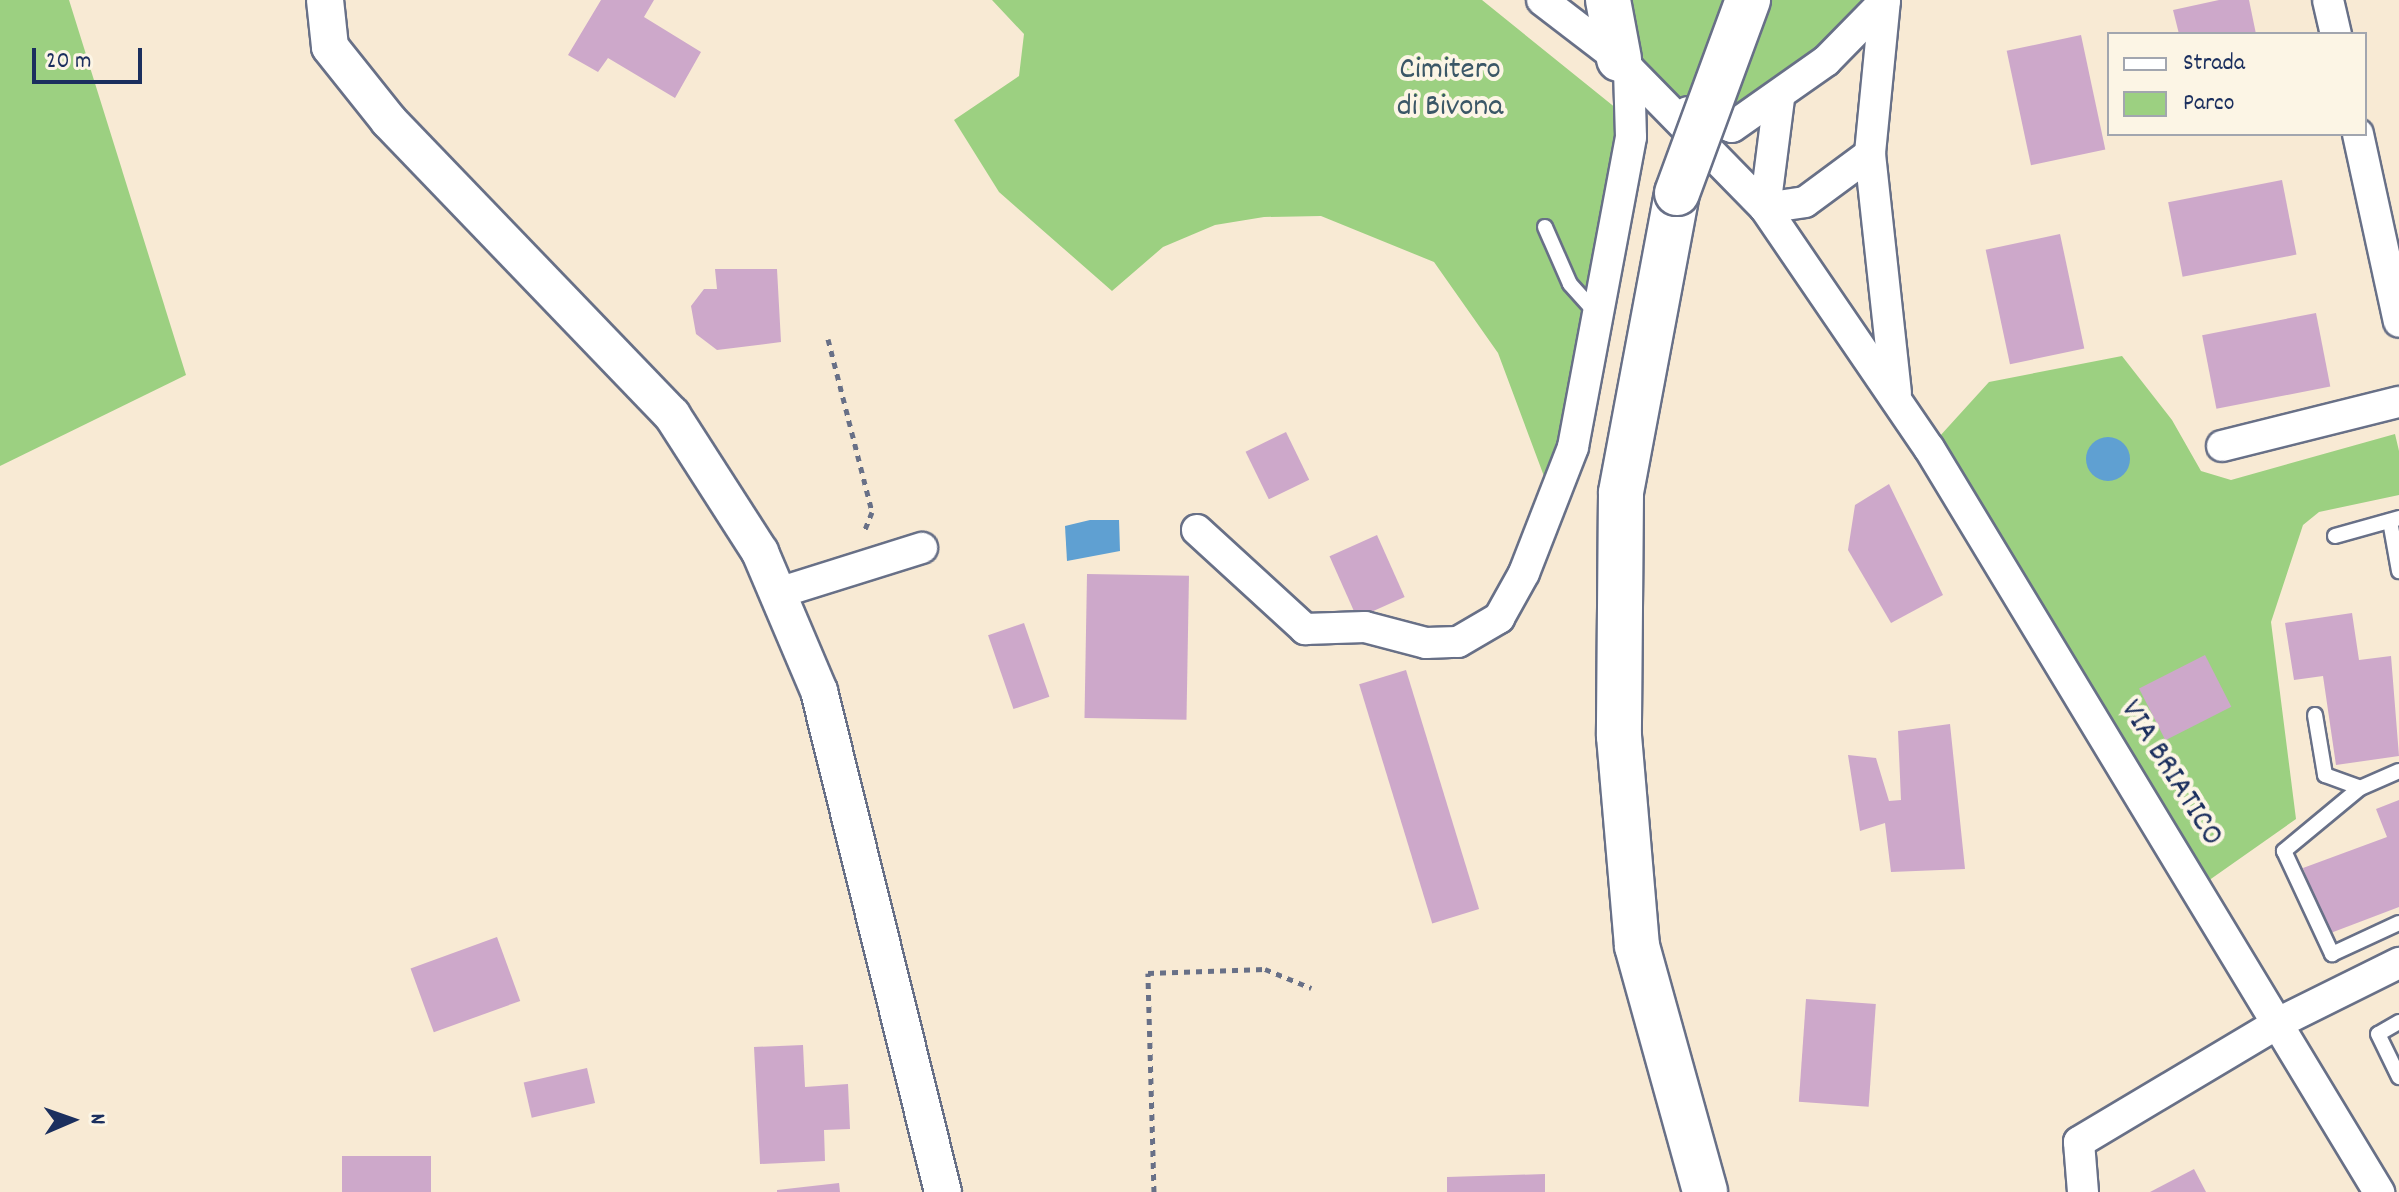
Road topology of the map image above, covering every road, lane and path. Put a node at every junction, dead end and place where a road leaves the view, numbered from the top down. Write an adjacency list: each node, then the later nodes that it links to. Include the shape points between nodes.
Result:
1 (325, 0): 28 (street, via 330,47 389,121 672,415 760,552)
2 (1542, 0): 8 (street, VIA BRIATICO)
3 (1608, 0): 8 (main road)
4 (1748, 0): 40 (main road, bridge, via 1677,193 1621,493 1619,736 1637,946)
5 (2328, 0): 7 (street)
6 (1885, 1): 9 (street, via 1826,61); 12 (street)
7 (2336, 32)
8 (1624, 64): 10 (street, VIA BRIATICO); 16 (street, via 1631,137)
9 (1779, 99): 10 (street, via 1732,127); 13 (street)
10 (1664, 104): 13 (street, VIA BRIATICO)
11 (2358, 136): 15 (street)
12 (1870, 154): 13 (street, via 1805,202); 19 (street)
13 (1765, 208): 19 (street, VIA BRIATICO)
14 (1545, 227): 16 (lane, via 1570,284)
15 (2394, 280): 17 (street)
16 (1597, 313): 23 (street, via 1573,447 1548,517 1499,618 1458,642 1426,643 1365,627 1305,629)
17 (2399, 322)
18 (828, 339): 26 (path, via 872,512)
19 (1896, 395): 35 (street, VIA BRIATICO)
20 (2399, 402): 21 (street)
21 (2222, 446)
22 (2395, 519): 24 (lane); 27 (lane)
23 (1197, 530)
24 (2335, 536)
25 (922, 548): 26 (street)
26 (850, 570): 28 (street)
27 (2399, 571)
28 (778, 593): 38 (street, via 819,691)
29 (2315, 715): 31 (lane, via 2325,775)
30 (2399, 771): 31 (lane)
31 (2360, 788): 32 (lane, via 2284,851 2332,954)
32 (2399, 923)
33 (2399, 963): 35 (street)
34 (1311, 988): 39 (path, via 1265,969 1148,973)
35 (2280, 1022): 41 (street, via 2079,1142); 42 (street, VIA BRIATICO)
36 (2399, 1022): 37 (lane, via 2378,1034)
37 (2399, 1077)
38 (943, 1192)
39 (1154, 1192)
40 (1705, 1192)
41 (2083, 1192)
42 (2379, 1192)

